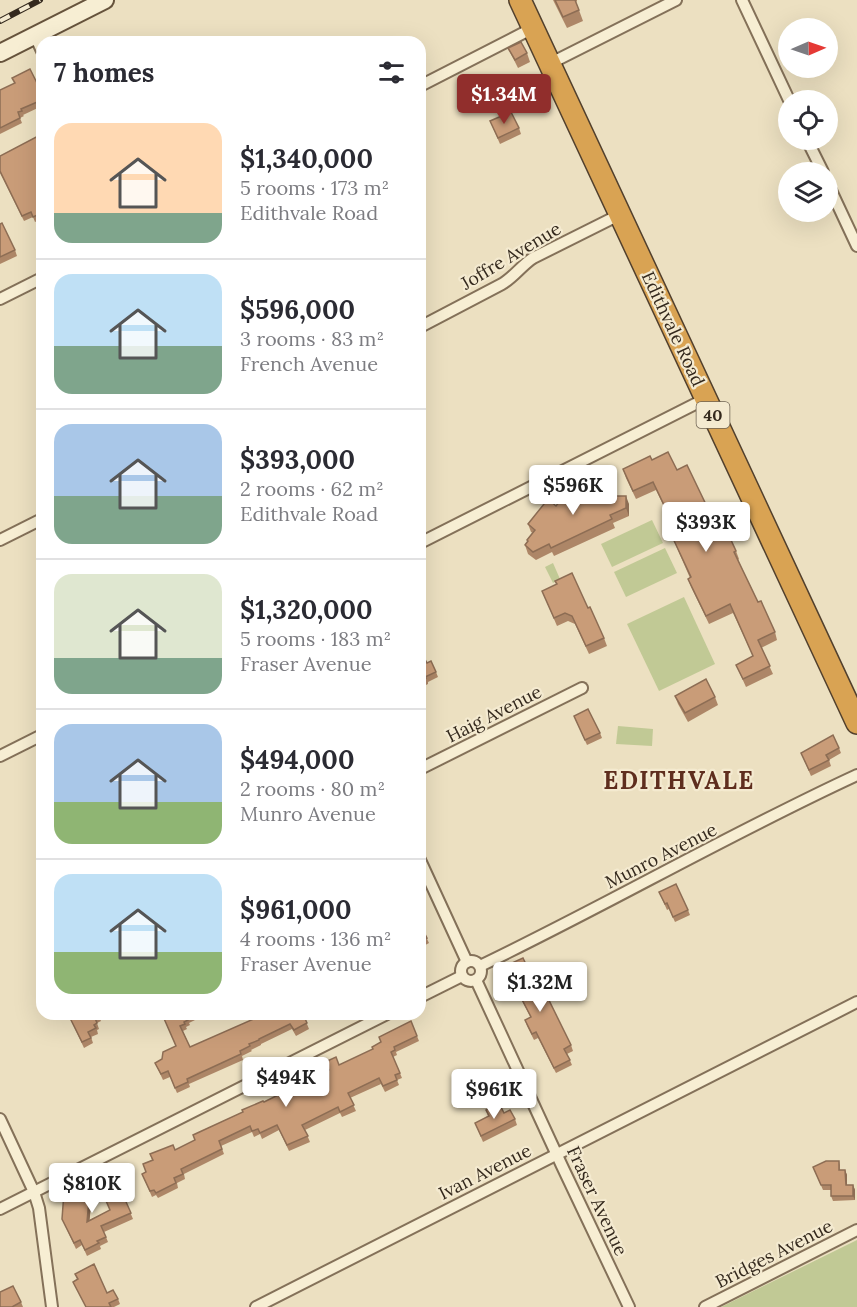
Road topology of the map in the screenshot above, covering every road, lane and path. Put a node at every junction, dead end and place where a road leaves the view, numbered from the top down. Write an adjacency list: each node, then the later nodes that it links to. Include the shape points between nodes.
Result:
1 (105, 0): 6 (street)
2 (520, 0): 5 (highway, Edithvale Road / 40)
3 (676, 0): 9 (street)
4 (742, 0): 11 (street)
5 (533, 28): 9 (highway, Edithvale Road / 40); 10 (street)
6 (34, 36): 7 (street); 8 (street)
7 (36, 40)
8 (0, 53)
9 (549, 64): 13 (highway, Edithvale Road / 40)
10 (426, 83)
11 (784, 90)
12 (838, 205): 14 (street)
13 (619, 215): 17 (street, Joffre Avenue, via 533,258 502,284); 18 (highway, Edithvale Road / 40)
14 (857, 246)
15 (36, 281): 16 (street)
16 (0, 299)
17 (426, 324)
18 (705, 399): 21 (street); 23 (highway, Edithvale Road / 40)
19 (36, 522): 20 (street)
20 (0, 540)
21 (426, 540)
22 (582, 688): 26 (street, Haig Avenue)
23 (857, 723)
24 (36, 738): 25 (street)
25 (0, 756)
26 (426, 766)
27 (857, 775): 30 (street, Munro Avenue)
28 (426, 873): 29 (street)
29 (467, 962): 30 (street); 31 (street, via 462,967)
30 (480, 966): 32 (street, via 481,974)
31 (462, 976): 32 (street, via 467,981); 33 (street)
32 (476, 980): 37 (street, Fraser Avenue)
33 (426, 994)
34 (857, 1002): 37 (street, Ivan Avenue)
35 (375, 1020): 38 (street)
36 (0, 1119): 38 (street)
37 (556, 1154): 42 (street, Ivan Avenue); 43 (street, Fraser Avenue)
38 (34, 1192): 39 (street); 41 (street)
39 (0, 1209)
40 (857, 1230): 44 (street, Bridges Avenue)
41 (52, 1307)
42 (256, 1307)
43 (628, 1307)
44 (705, 1307)

